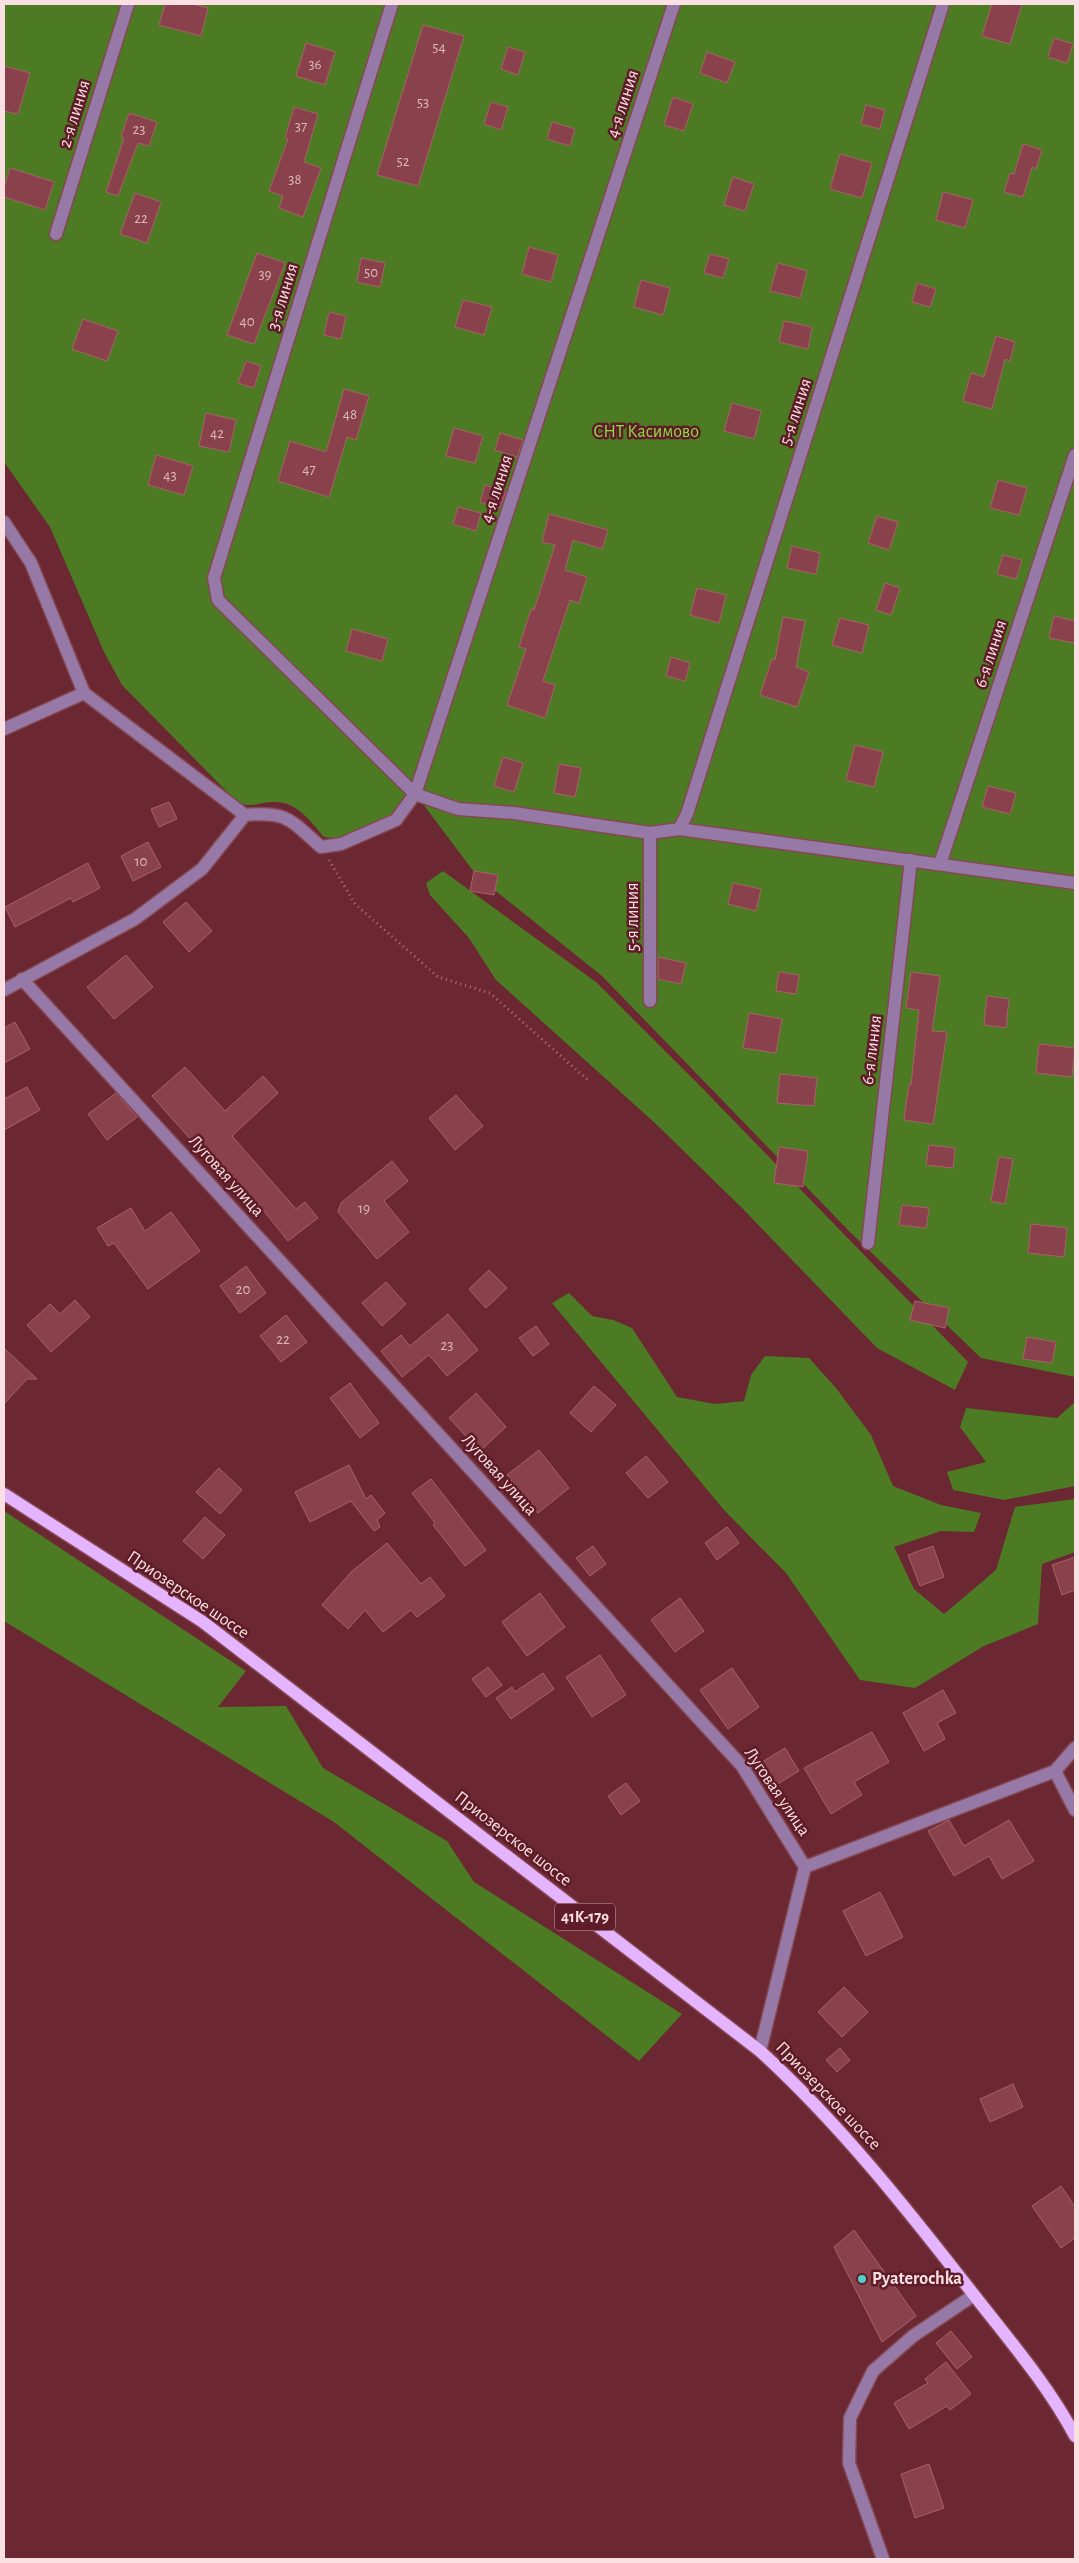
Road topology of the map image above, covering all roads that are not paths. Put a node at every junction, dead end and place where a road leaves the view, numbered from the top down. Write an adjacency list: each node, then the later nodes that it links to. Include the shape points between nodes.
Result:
1 (128, 4): 5 (street, 2-я линия)
2 (392, 4): 10 (street, 3-я линия, via 214,578 218,600)
3 (674, 4): 10 (street, 4-я линия)
4 (943, 4): 12 (street, 5-я линия, via 687,814)
5 (56, 234)
6 (1075, 455): 15 (street, 6-я линия)
7 (4, 522): 8 (street, via 31,563)
8 (84, 693): 9 (street); 11 (street)
9 (4, 729)
10 (416, 794): 11 (street, 4-я линия, via 396,820 342,844 321,846 289,819 271,812); 13 (street, via 458,808)
11 (245, 816): 17 (street, via 202,869 143,914)
12 (679, 829): 13 (street); 14 (street)
13 (650, 833): 19 (street, 5-я линия)
14 (911, 860): 15 (street); 20 (street, 6-я линия)
15 (940, 864): 16 (street)
16 (1075, 882)
17 (22, 980): 18 (street); 25 (street, Луговая улица, via 742,1766)
18 (4, 990)
19 (650, 1001)
20 (868, 1243)
21 (4, 1494): 26 (main road, Приозерское шоссе / 41К-179, via 203,1622)
22 (1075, 1748): 23 (street)
23 (1055, 1771): 24 (street); 25 (street)
24 (1075, 1810)
25 (805, 1866): 26 (street)
26 (760, 2051): 27 (main road, Приозерское шоссе / 41К-179, via 797,2085 880,2176)
27 (974, 2295): 28 (main road, Приозерское шоссе / 41К-179, via 1021,2356); 29 (street, via 913,2336 873,2371 850,2418 849,2463)
28 (1075, 2436)
29 (883, 2559)

